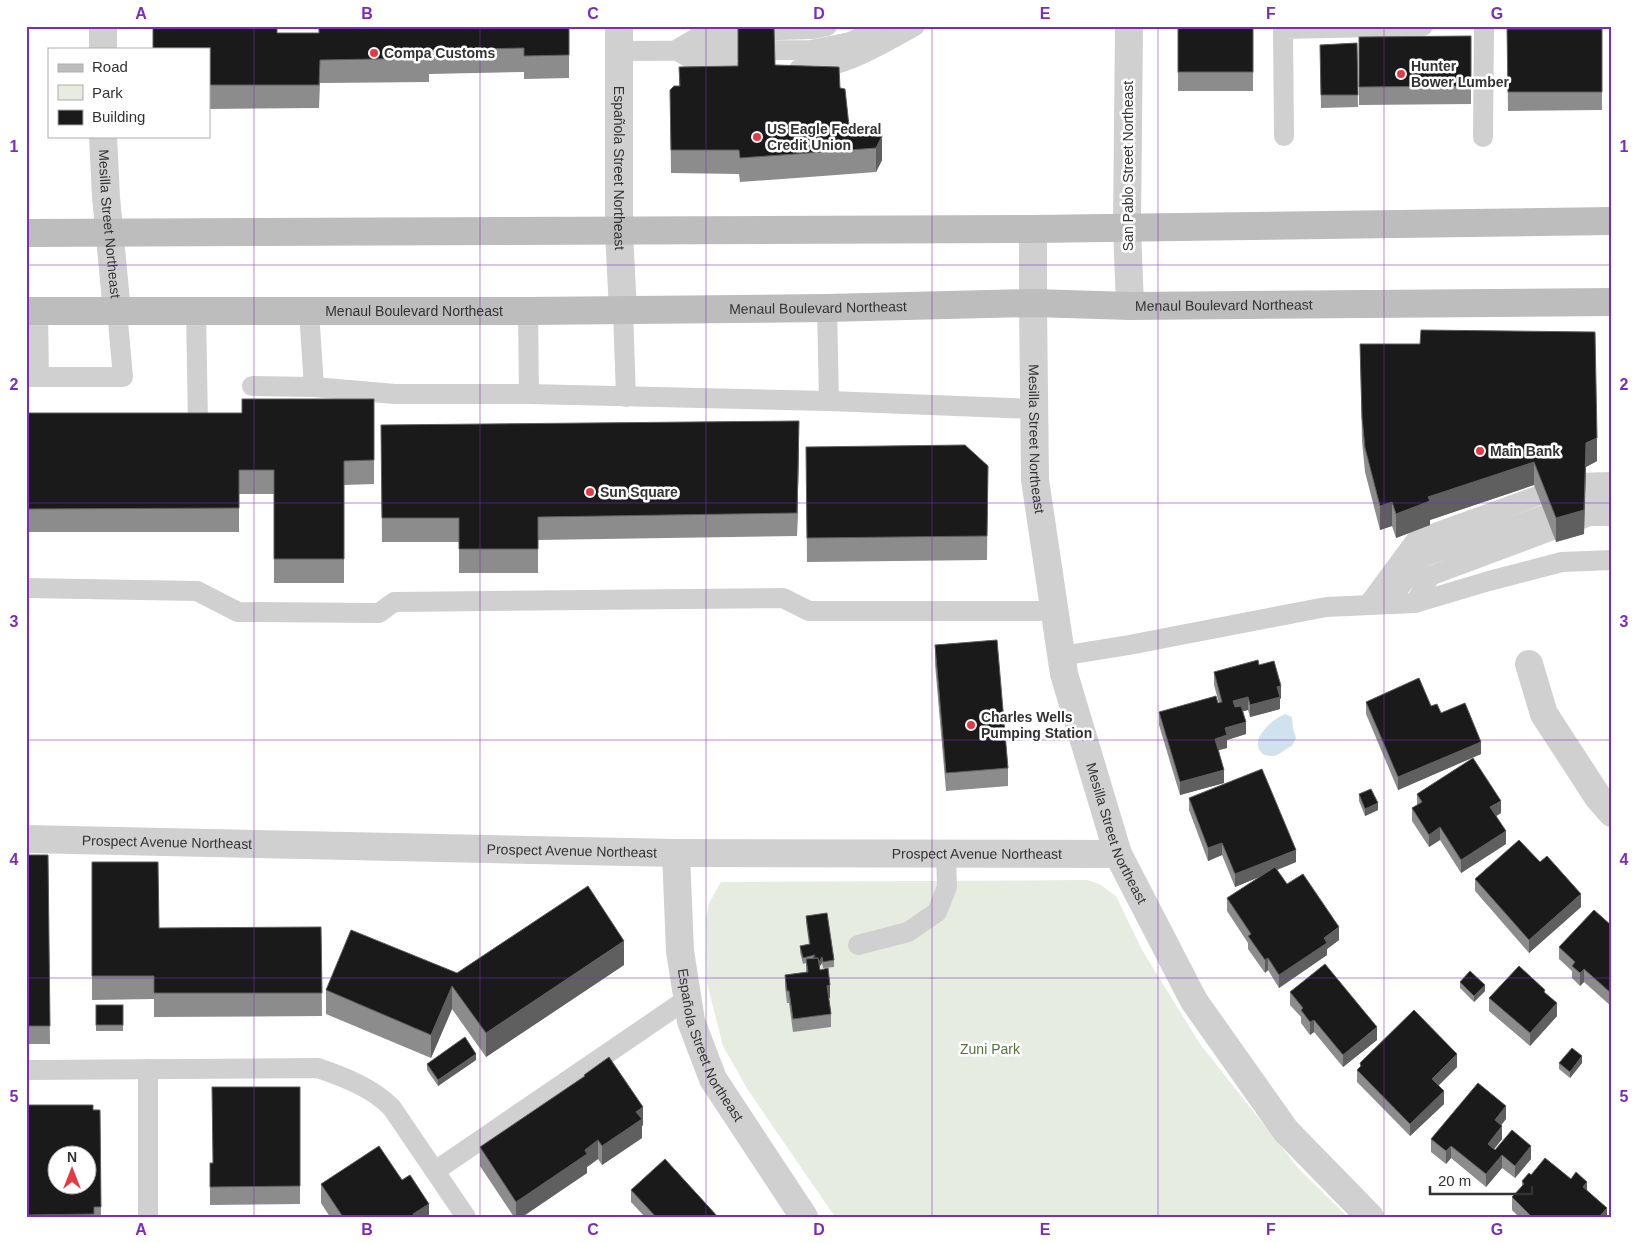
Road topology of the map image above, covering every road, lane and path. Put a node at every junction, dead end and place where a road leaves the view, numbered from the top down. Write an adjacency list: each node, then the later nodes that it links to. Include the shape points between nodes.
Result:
1 (103, 26): 10 (street)
2 (827, 26): 8 (lane, via 812,29)
3 (885, 26): 11 (lane, via 850,42 811,50)
4 (915, 26): 11 (lane, via 858,57 809,69 706,68)
5 (1129, 26): 16 (street, San Pablo Street Northeast)
6 (1423, 26): 12 (lane, via 1283,29)
7 (1484, 26): 13 (lane)
8 (709, 29): 11 (lane)
9 (619, 39): 11 (lane); 18 (street, Española Street Northeast)
10 (103, 48)
11 (676, 50)
12 (1284, 136)
13 (1483, 137)
14 (103, 138): 20 (street, Mesilla Street Northeast)
15 (1612, 221): 16 (main road)
16 (1127, 227): 17 (main road); 23 (street, San Pablo Street Northeast)
17 (1034, 229): 18 (main road); 22 (street, Mesilla Street Northeast)
18 (619, 232): 20 (main road); 30 (street, Española Street Northeast)
19 (26, 234): 20 (main road)
20 (110, 234): 26 (street, Mesilla Street Northeast)
21 (1612, 302): 23 (main road, Menaul Boulevard Northeast)
22 (1032, 303): 23 (main road, Menaul Boulevard Northeast); 24 (main road, Menaul Boulevard Northeast); 37 (street, Mesilla Street Northeast)
23 (1130, 306)
24 (826, 308): 30 (main road, Menaul Boulevard Northeast); 36 (lane)
25 (32, 311): 26 (main road, Menaul Boulevard Northeast); 31 (lane)
26 (117, 311): 27 (main road, Menaul Boulevard Northeast); 31 (lane, via 123,377)
27 (196, 311): 28 (main road, Menaul Boulevard Northeast); 38 (lane)
28 (309, 311): 29 (main road, Menaul Boulevard Northeast); 33 (lane)
29 (528, 311): 30 (main road, Menaul Boulevard Northeast); 34 (lane)
30 (623, 311): 35 (lane)
31 (33, 377)
32 (252, 386): 33 (lane)
33 (314, 387): 34 (lane, via 395,394)
34 (529, 394): 35 (lane)
35 (626, 397): 36 (lane)
36 (829, 401): 37 (lane)
37 (1034, 409): 46 (street, Mesilla Street Northeast, via 1035,480)
38 (198, 423)
39 (1612, 482): 45 (lane, via 1573,483 1416,540)
40 (1612, 501): 45 (lane, via 1585,501 1423,557)
41 (1612, 516): 44 (lane, via 1590,516 1430,576)
42 (1612, 560): 44 (lane, via 1562,562)
43 (26, 588): 46 (lane, via 197,591 238,612 379,613 394,602 773,598 783,598 809,611)
44 (1415, 603): 45 (lane)
45 (1378, 605): 47 (lane, via 1326,607)
46 (1054, 611): 47 (street, Mesilla Street Northeast)
47 (1061, 656): 53 (street, Mesilla Street Northeast)
48 (1529, 664): 49 (street, via 1544,714)
49 (1612, 813)
50 (26, 838): 51 (street, Prospect Avenue Northeast)
51 (676, 853): 52 (street, Prospect Avenue Northeast); 55 (street, Española Street Northeast, via 680,951)
52 (946, 854): 53 (street, Prospect Avenue Northeast); 54 (lane, via 947,887 937,912 908,932)
53 (1118, 854): 62 (street, Mesilla Street Northeast, via 1194,1001 1286,1130)
54 (858, 945)
55 (687, 999): 58 (lane); 61 (street, Española Street Northeast, via 691,1021 714,1079)
56 (148, 1069): 57 (lane); 58 (lane, via 318,1068 338,1075 382,1098); 59 (lane)
57 (26, 1070)
58 (435, 1171): 60 (lane)
59 (148, 1217)
60 (466, 1217)
61 (804, 1217)
62 (1370, 1217)

